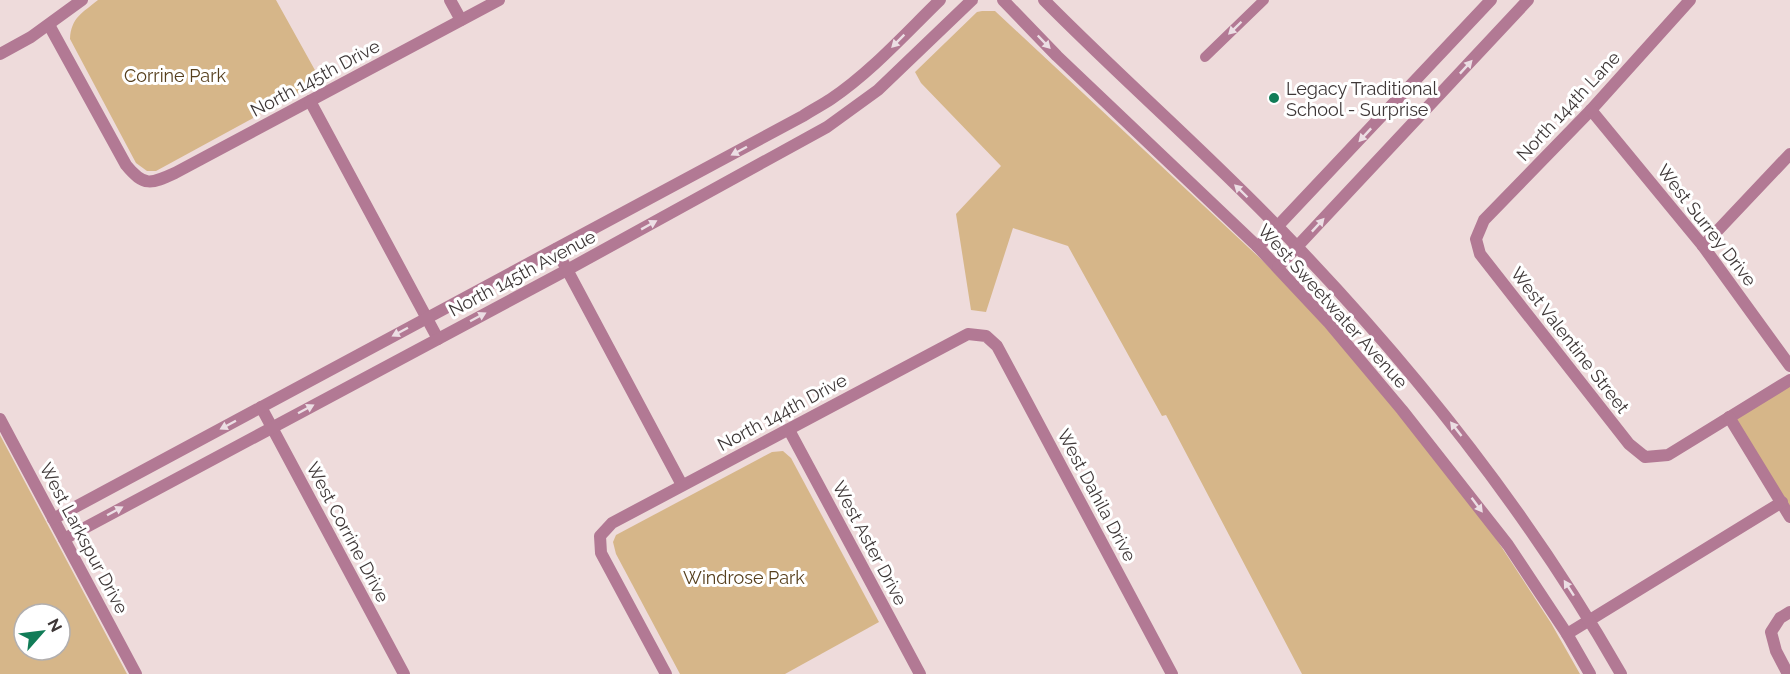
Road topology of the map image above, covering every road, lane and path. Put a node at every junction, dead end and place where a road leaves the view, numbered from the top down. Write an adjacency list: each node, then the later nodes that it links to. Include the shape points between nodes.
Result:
1 (82, 0): 13 (street)
2 (450, 0): 12 (street)
3 (499, 0): 12 (street, North 145th Drive)
4 (940, 0): 24 (street, North 145th Avenue, one-way to 24, via 832,99)
5 (972, 0): 26 (street, North 145th Avenue, one-way to 5, via 827,128 878,90)
6 (1003, 0): 22 (street, West Sweetwater Avenue, one-way to 22)
7 (1044, 0): 19 (street, West Sweetwater Avenue, one-way to 7)
8 (1264, 0): 15 (lane, one-way to 15)
9 (1491, 0): 19 (street, one-way to 19)
10 (1528, 0): 23 (street, one-way to 10)
11 (1690, 0): 17 (street, North 144th Lane)
12 (461, 20): 16 (street, North 145th Drive)
13 (49, 25): 14 (street); 16 (street, North 145th Drive, via 126,165 136,178 145,181 175,173)
14 (0, 54)
15 (1205, 57)
16 (310, 101): 27 (street)
17 (1591, 110): 20 (street, North 144th Lane, via 1484,220); 21 (street, West Surrey Drive)
18 (1790, 154): 21 (street)
19 (1279, 227): 22 (street); 23 (street, West Sweetwater Avenue)
20 (1476, 239): 33 (street, West Valentine Street, via 1480,254 1494,272 1629,444 1646,457 1668,455)
21 (1703, 246): 30 (street, West Surrey Drive)
22 (1258, 247): 25 (street, West Sweetwater Avenue)
23 (1298, 247): 25 (street); 43 (street, West Sweetwater Avenue, one-way to 23, via 1477,455 1378,334)
24 (556, 249): 26 (street); 27 (street, North 145th Avenue)
25 (1278, 267): 44 (street, West Sweetwater Avenue, one-way to 44, via 1374,375 1460,482)
26 (567, 270): 29 (street, North 145th Avenue, one-way to 26); 37 (street)
27 (426, 318): 29 (street); 32 (street, North 145th Avenue, one-way to 32)
28 (986, 336): 36 (street, North 144th Drive, via 969,334); 49 (street, West Dahila Drive, via 997,346)
29 (438, 339): 35 (street, North 145th Avenue, one-way to 29)
30 (1790, 366)
31 (1790, 380): 33 (street)
32 (261, 407): 35 (street, West Corrine Drive); 40 (street, North 145th Avenue, one-way to 40)
33 (1729, 417): 38 (street)
34 (0, 420): 40 (street, West Larkspur Drive)
35 (272, 427): 41 (street, North 145th Avenue, one-way to 35); 46 (street, West Corrine Drive)
36 (789, 430): 37 (street, North 144th Drive); 48 (street, West Aster Drive)
37 (682, 485): 47 (street, North 144th Drive, via 612,523 600,536 601,553)
38 (1782, 502): 39 (street); 43 (street)
39 (1790, 517)
40 (53, 519): 41 (street, West Larkspur Drive)
41 (64, 539): 45 (street, West Larkspur Drive)
42 (1790, 612): 52 (street, via 1780,618 1771,632)
43 (1590, 620): 44 (street); 51 (street, West Sweetwater Avenue)
44 (1567, 634): 50 (street, West Sweetwater Avenue)
45 (136, 674)
46 (404, 674)
47 (666, 674)
48 (920, 674)
49 (1172, 674)
50 (1590, 674)
51 (1621, 674)
52 (1788, 674)

